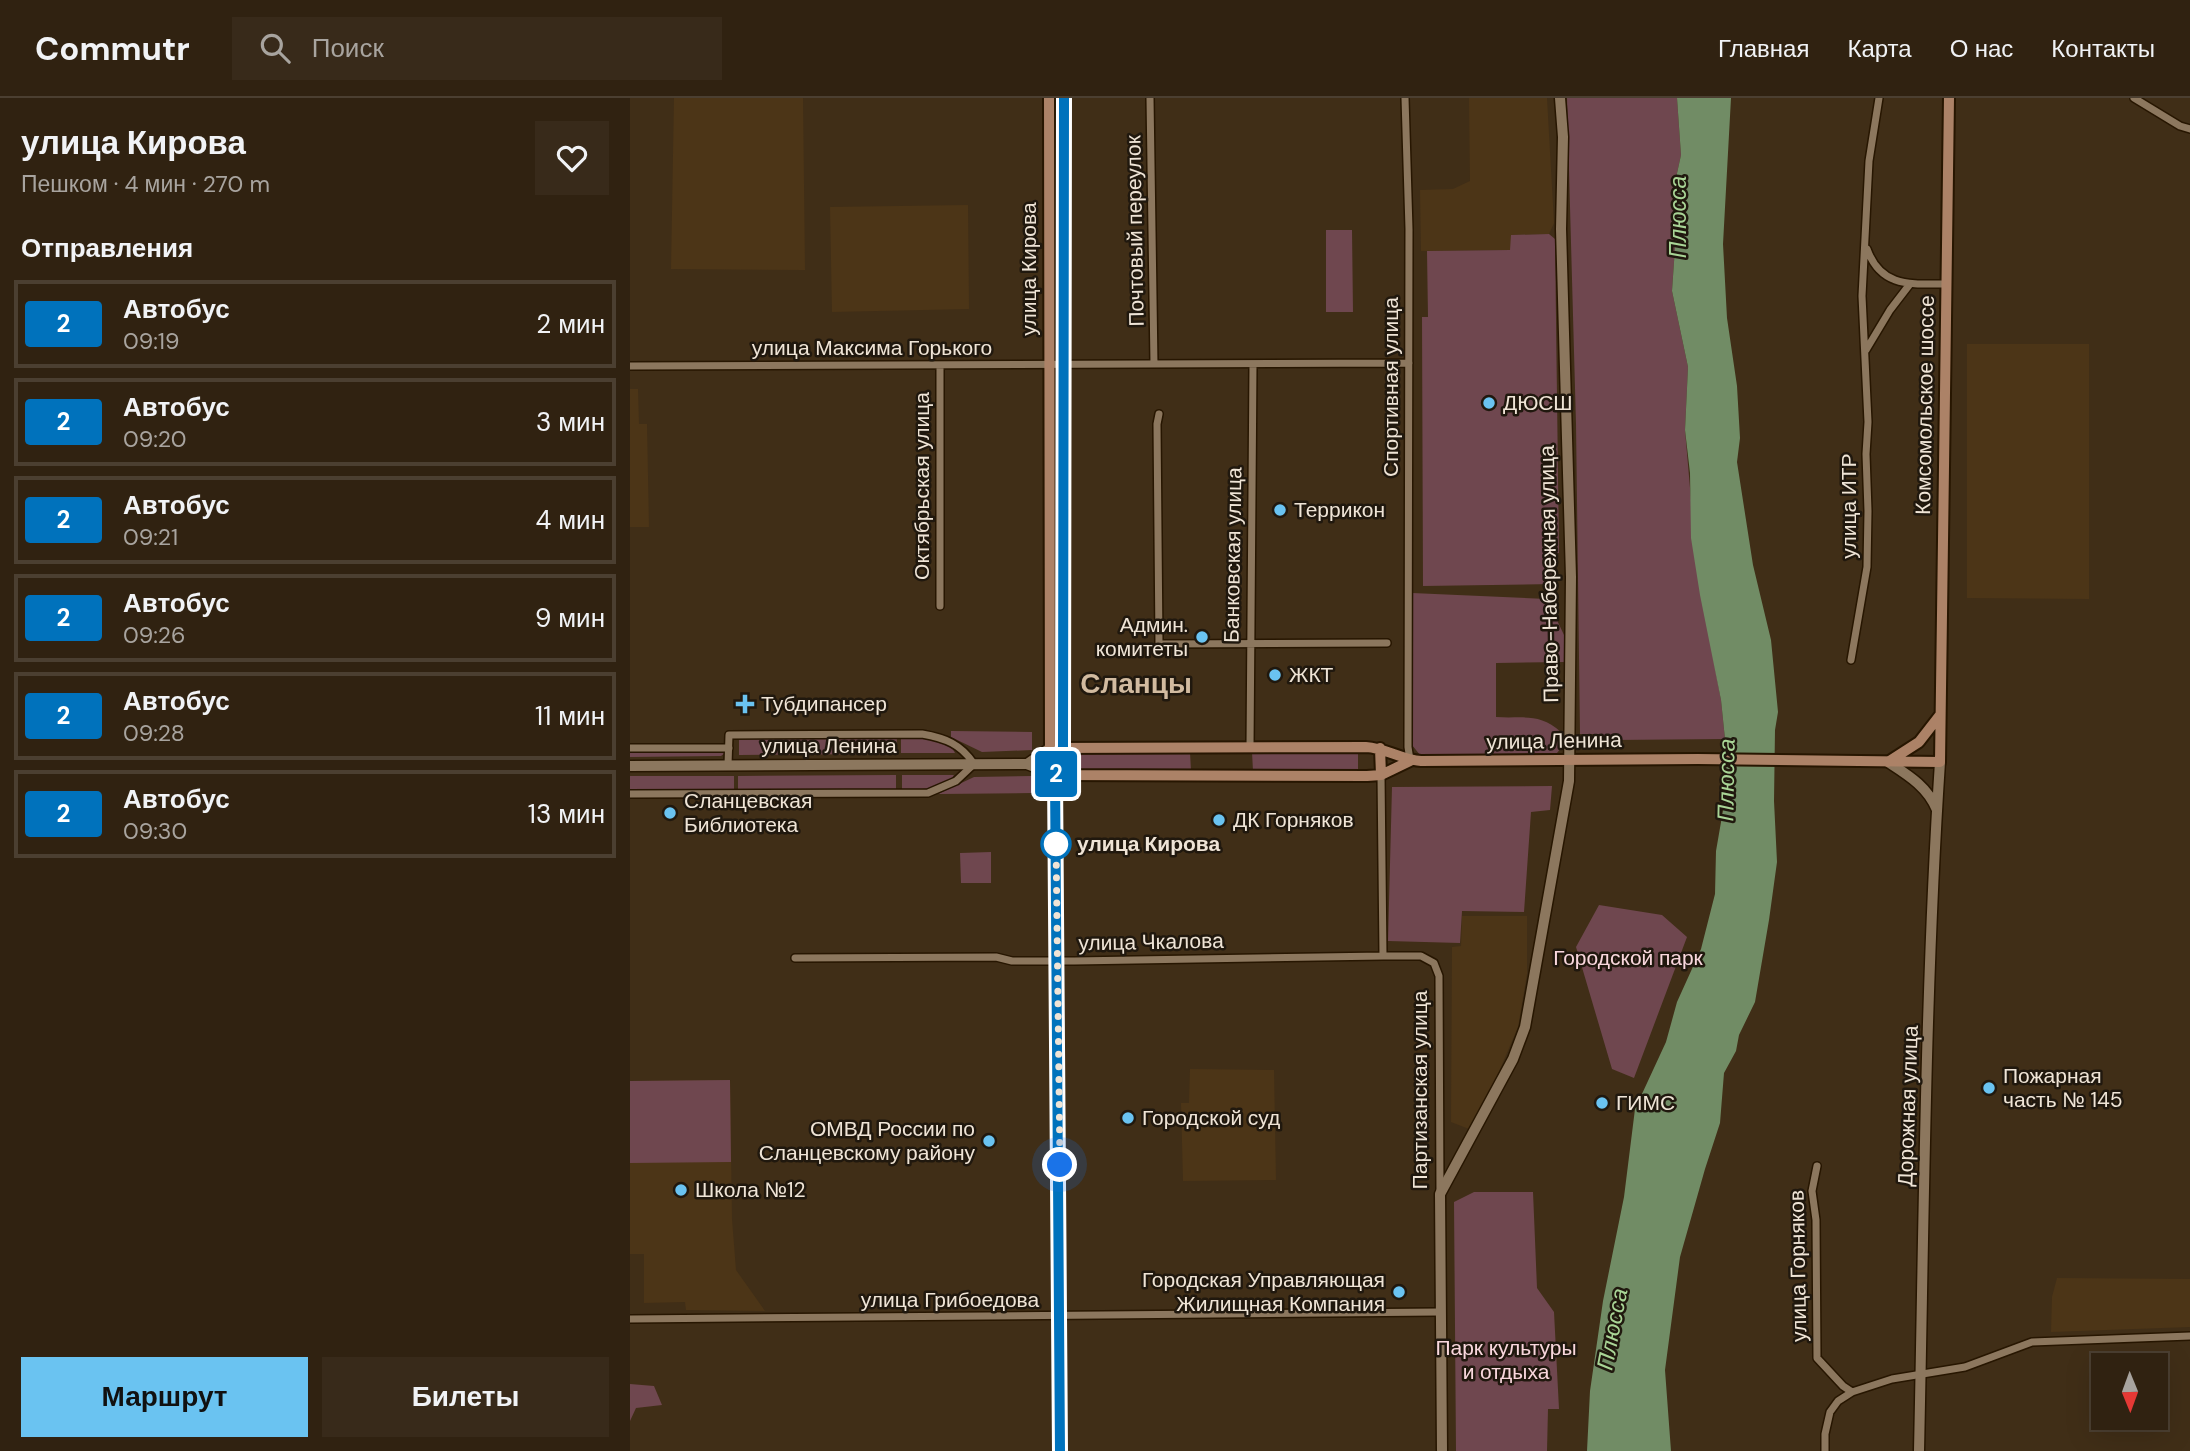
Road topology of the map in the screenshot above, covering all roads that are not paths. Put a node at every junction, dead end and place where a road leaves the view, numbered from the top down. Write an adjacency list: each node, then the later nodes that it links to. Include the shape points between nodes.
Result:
1 (1049, 98): 17 (main road, улица Кирова)
2 (1064, 98): 18 (main road, улица Кирова)
3 (1150, 98): 15 (street, Почтовый переулок)
4 (1405, 98): 14 (street, Спортивная улица)
5 (1560, 98): 33 (street, Право-Набережная улица)
6 (1879, 98): 10 (street, улица ИТР, via 1869,161)
7 (1949, 98): 12 (main road, Комсомольское шоссе)
8 (2134, 98): 9 (street)
9 (2190, 129)
10 (1866, 245): 11 (street, via 1879,271); 13 (street, улица ИТР, via 1862,296)
11 (1911, 284): 12 (street); 13 (street)
12 (1946, 284): 26 (main road, Комсомольское шоссе)
13 (1866, 351): 25 (street, улица ИТР, via 1867,568)
14 (1409, 363): 16 (street, улица Максима Горького); 34 (street, Спортивная улица)
15 (1154, 364): 16 (street, улица Максима Горького); 18 (street, улица Максима Горького)
16 (1253, 364): 24 (street, Банковская улица)
17 (1048, 365): 18 (street, улица Максима Горького); 20 (street, улица Максима Горького); 32 (main road, улица Кирова)
18 (1064, 365): 27 (main road, улица Кирова)
19 (630, 366): 20 (street, улица Максима Горького)
20 (940, 366): 22 (street, Октябрьская улица)
21 (1159, 414): 24 (street, via 1159,644)
22 (940, 606)
23 (1387, 643): 24 (street)
24 (1250, 644): 28 (street, Банковская улица)
25 (1851, 660)
26 (1942, 713): 35 (main road, via 1928,734); 36 (main road, Комсомольское шоссе)
27 (1063, 747): 28 (main road, улица Ленина); 32 (main road, улица Ленина); 41 (main road, улица Кирова)
28 (1250, 747): 29 (main road, улица Ленина)
29 (1380, 747): 34 (main road, улица Ленина); 42 (main road)
30 (630, 748): 31 (street)
31 (729, 748): 37 (street, via 729,735 922,734 965,750); 39 (street)
32 (1050, 748): 38 (street); 41 (main road, улица Кирова)
33 (1570, 760): 34 (main road, улица Ленина); 35 (main road, улица Ленина); 49 (street, Право-Набережная улица, via 1525,1027 1513,1059)
34 (1410, 761): 42 (main road, улица Ленина)
35 (1888, 762): 36 (main road); 44 (street, via 1924,789)
36 (1940, 762): 44 (street, Дорожная улица)
37 (974, 764): 38 (street, улица Ленина); 39 (street, улица Ленина); 43 (street, via 956,781 928,793)
38 (1027, 764): 41 (street, улица Ленина)
39 (729, 765): 40 (street, улица Ленина)
40 (630, 766)
41 (1055, 775): 42 (main road, улица Ленина); 47 (street, улица Кирова)
42 (1381, 775): 45 (street)
43 (630, 793)
44 (1937, 812): 54 (street, Дорожная улица)
45 (1382, 956): 47 (street, улица Чкалова); 49 (street, Партизанская улица, via 1421,956 1434,963 1439,976)
46 (795, 958): 47 (street, улица Чкалова)
47 (1058, 961): 51 (street, улица Кирова)
48 (1817, 1166): 55 (street, улица Горняков, via 1812,1191 1817,1358)
49 (1440, 1194): 50 (street, Партизанская улица)
50 (1439, 1312): 51 (street, улица Грибоедова); 57 (street, Партизанская улица)
51 (1060, 1317): 52 (street, улица Грибоедова); 56 (street, улица Кирова)
52 (630, 1319)
53 (2190, 1336): 54 (street, via 2032,1342 1965,1367)
54 (1921, 1376): 55 (street, via 1892,1379); 59 (street, Дорожная улица)
55 (1852, 1392): 58 (street, via 1830,1412)
56 (1060, 1451)
57 (1442, 1451)
58 (1825, 1451)
59 (1919, 1451)

